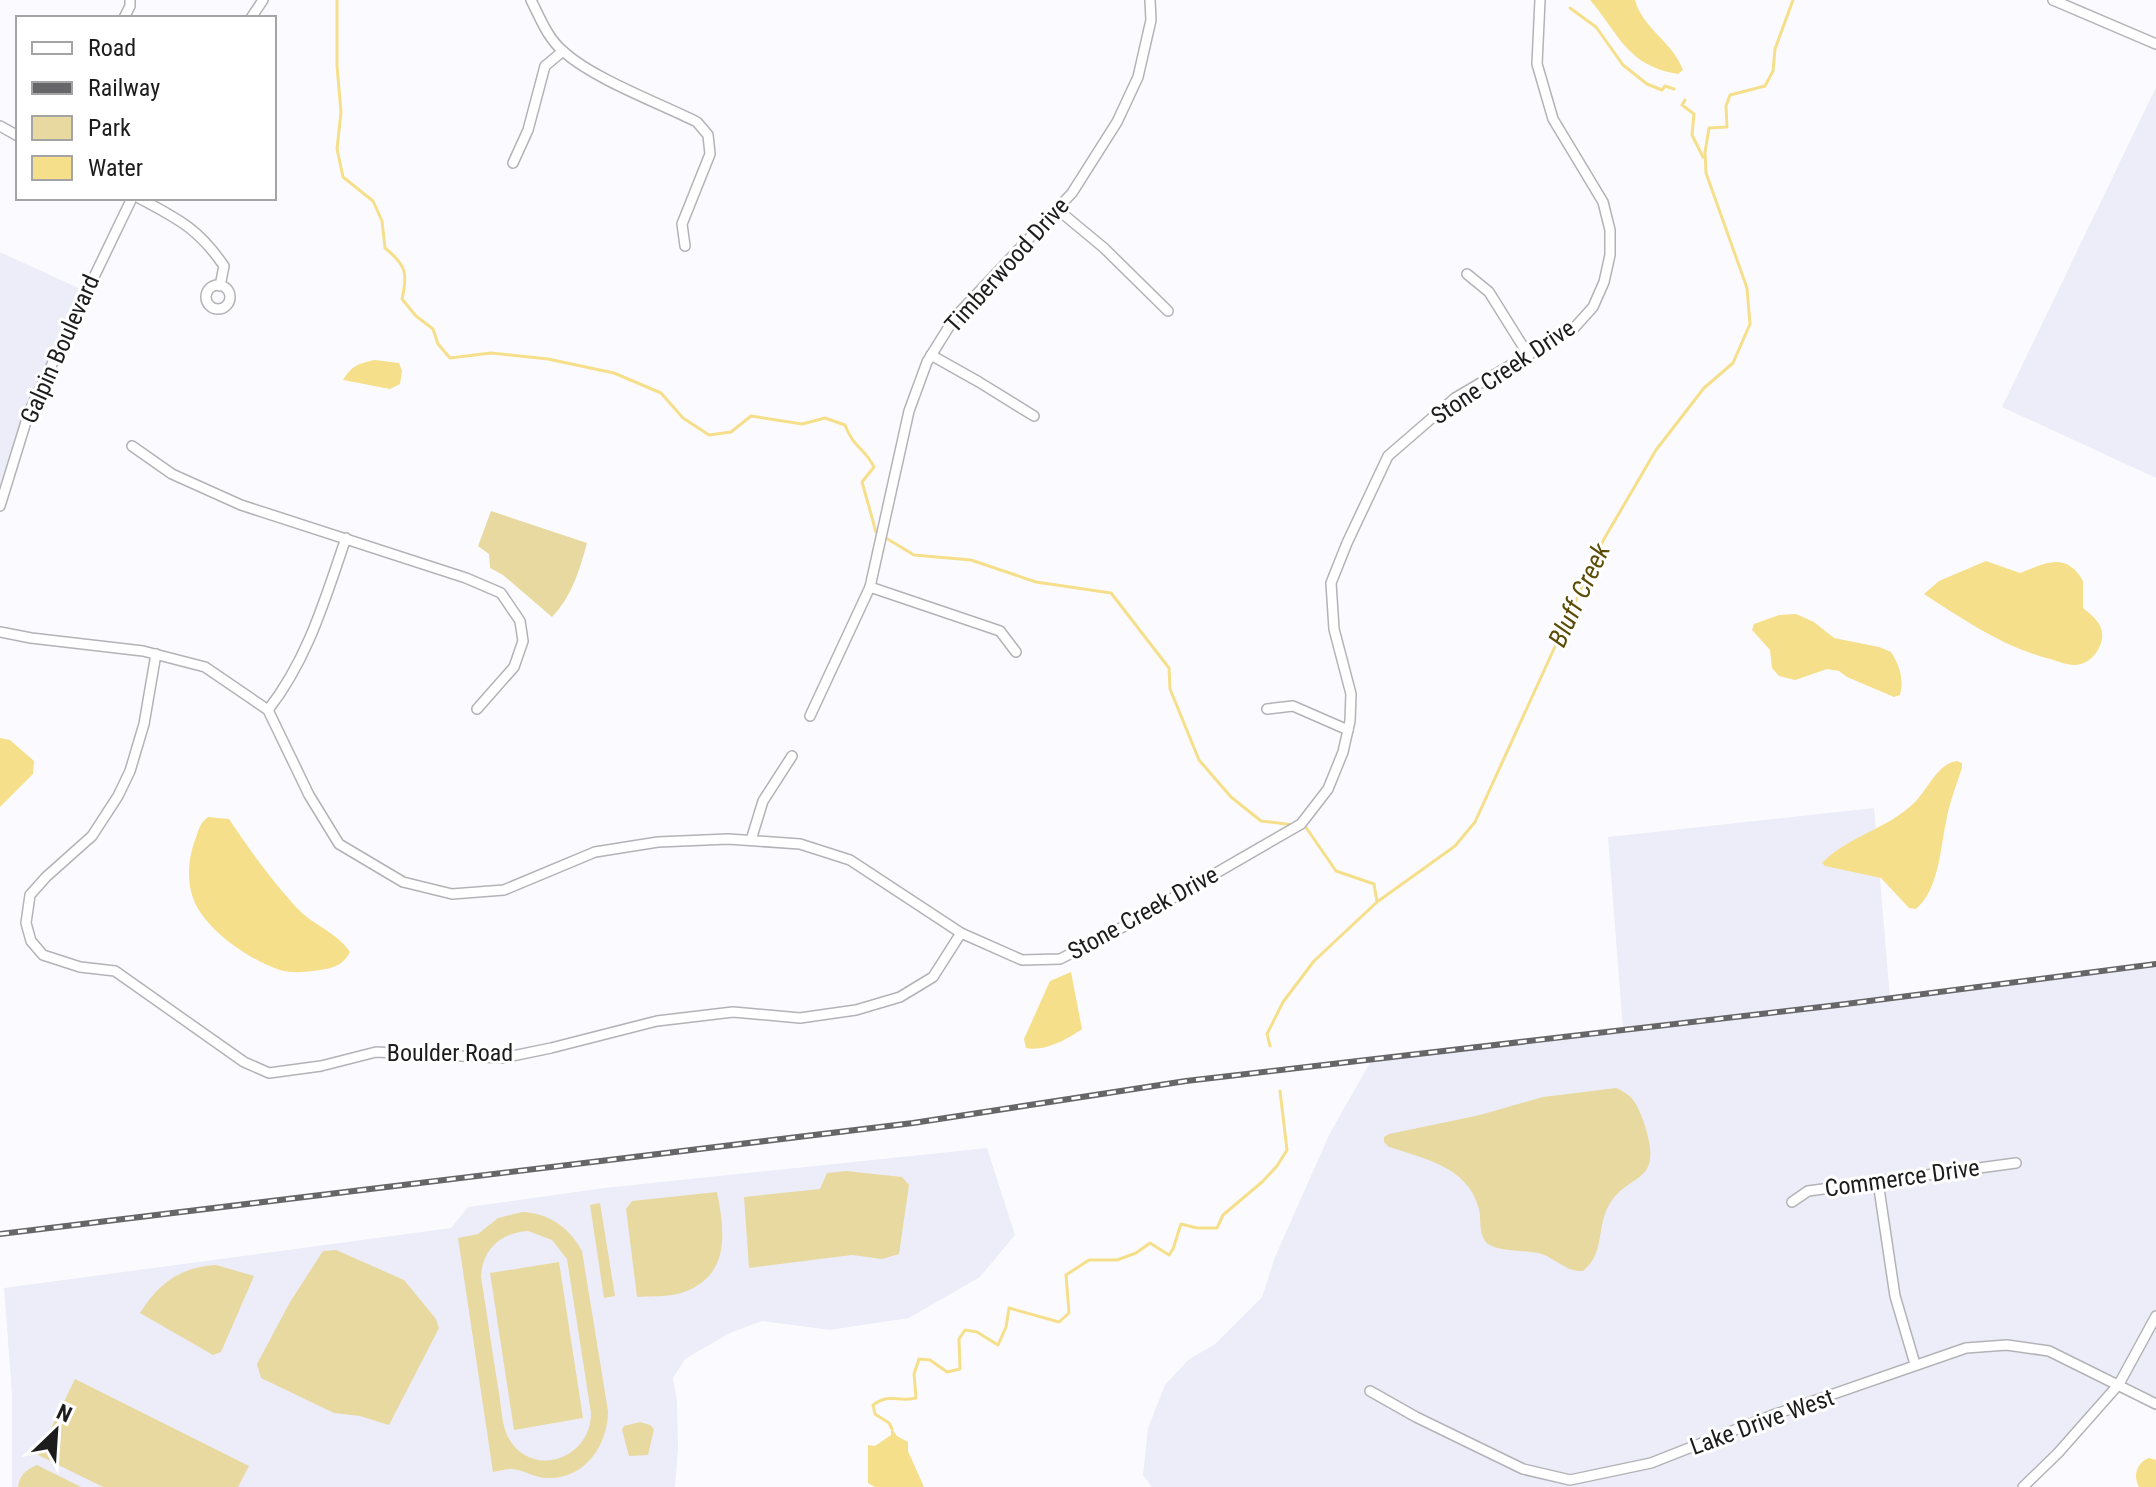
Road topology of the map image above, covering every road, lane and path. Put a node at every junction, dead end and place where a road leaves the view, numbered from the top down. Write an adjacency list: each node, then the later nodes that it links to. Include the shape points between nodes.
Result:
1 (531, 0): 6 (street)
2 (1150, 0): 10 (street, Timberwood Drive, via 1151,20 1138,77 1117,122)
3 (1540, 0): 16 (street, Stone Creek Drive, via 1537,64 1553,119 1603,202 1610,255 1593,307 1575,327)
4 (2053, 0): 5 (street)
5 (2156, 44)
6 (563, 51): 7 (street, via 545,66); 11 (street, via 584,67 697,122 708,135 710,154 682,224)
7 (513, 163)
8 (131, 200): 19 (street, Galpin Boulevard, via 29,412)
9 (143, 200): 13 (street, via 187,224 207,242 224,266)
10 (1057, 209): 14 (street); 15 (street, Timberwood Drive, via 955,317)
11 (685, 246)
12 (1467, 274): 16 (street, via 1489,292)
13 (220, 286)
14 (1168, 311)
15 (931, 355): 17 (street); 21 (street, Timberwood Drive, via 909,411)
16 (1529, 356): 29 (street, Stone Creek Drive, via 1455,398 1388,456 1331,583 1334,629 1351,694)
17 (1034, 416)
18 (132, 446): 20 (street, via 172,474 241,505)
19 (0, 506)
20 (346, 538): 25 (street, via 501,593 520,621 523,641 514,667); 27 (street, via 304,655)
21 (870, 587): 23 (street, via 1000,631); 28 (street, Timberwood Drive)
22 (0, 632): 24 (street, Stone Creek Drive)
23 (1016, 652)
24 (156, 654): 27 (street, Stone Creek Drive, via 205,667); 32 (street, Boulder Road, via 144,724 118,796 92,836 30,895 26,923 31,941 43,955 115,971 244,1062 269,1073 376,1052 503,1058 657,1021 733,1012 800,1018 856,1010 900,997 933,977)
25 (477, 709)
26 (1267, 709): 29 (street, via 1293,706)
27 (268, 710): 31 (street, Stone Creek Drive, via 339,844 403,882 452,894 504,890 595,852 658,842)
28 (810, 716)
29 (1348, 730): 32 (street, Stone Creek Drive, via 1328,789 1301,824 1114,932 1060,959 1022,960)
30 (792, 756): 31 (street, via 763,801)
31 (751, 840): 32 (street, Stone Creek Drive, via 800,844 850,860)
32 (961, 933)
33 (2016, 1163): 34 (street, Commerce Drive)
34 (1878, 1182): 35 (street, Commerce Drive, via 1808,1191); 37 (street, via 1895,1296)
35 (1792, 1202)
36 (2156, 1316): 38 (street)
37 (1915, 1364): 38 (street, Lake Drive West, via 1966,1348 2007,1345 2049,1351); 39 (street, Lake Drive West, via 1651,1463 1570,1480 1523,1469)
38 (2119, 1384): 40 (street, Lake Drive West); 41 (street)
39 (1370, 1391)
40 (2156, 1404)
41 (2023, 1487)

